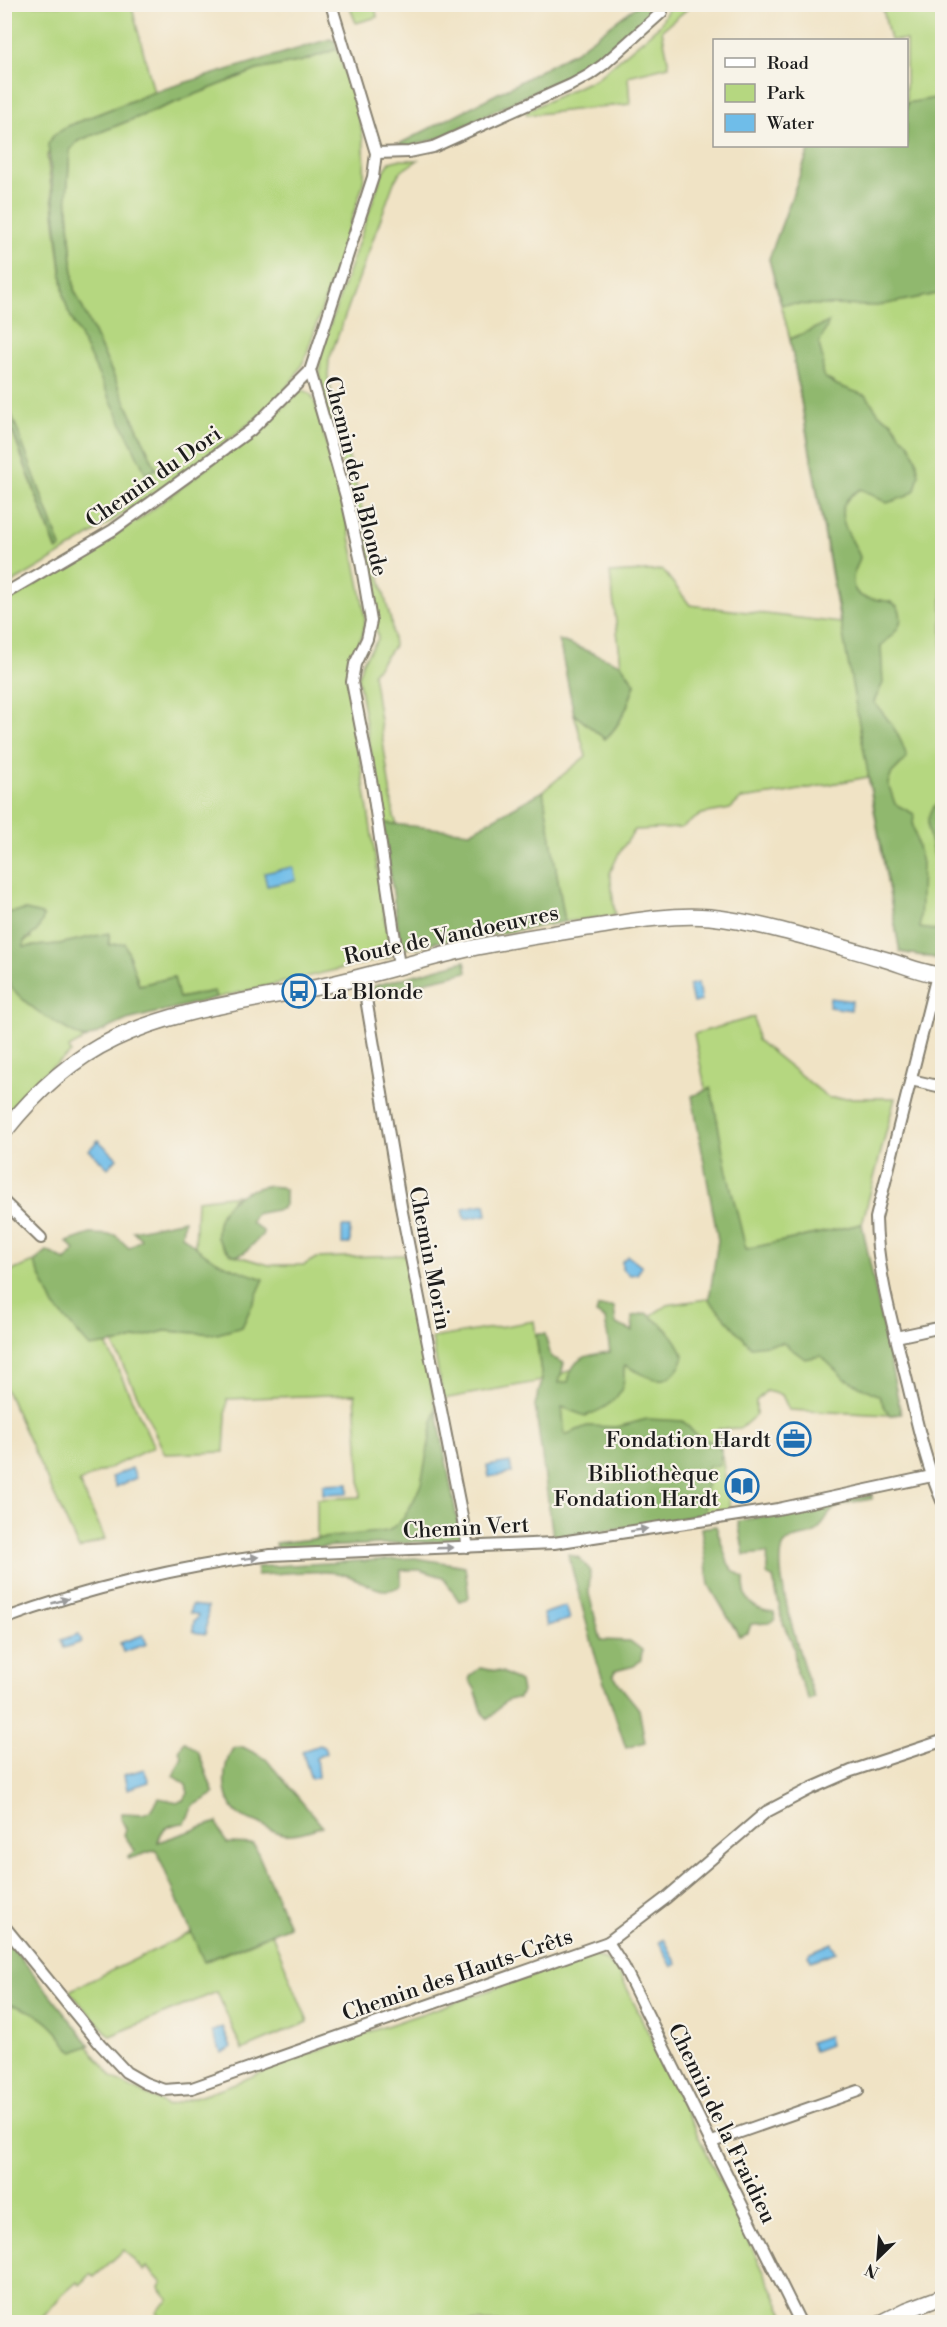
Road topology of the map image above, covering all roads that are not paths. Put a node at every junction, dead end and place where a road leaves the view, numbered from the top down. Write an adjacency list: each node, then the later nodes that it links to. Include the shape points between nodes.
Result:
1 (331, 4): 3 (street, Chemin de la Blonde)
2 (663, 4): 3 (street, via 662,12 611,58 571,85 433,147)
3 (376, 153): 4 (street, Chemin de la Blonde, via 373,177)
4 (310, 371): 5 (street, Chemin du Dori, via 251,430 114,530); 6 (street, Chemin de la Blonde, via 349,509 371,621 352,682)
5 (4, 594)
6 (399, 966): 7 (main road, Route de Vandoeuvres); 8 (main road, Route de Vandoeuvres, via 564,932 690,916 743,923)
7 (362, 975): 11 (main road, Route de Vandoeuvres, via 134,1030 65,1069); 18 (street, Chemin Morin, via 402,1212)
8 (940, 975): 9 (street)
9 (911, 1080): 10 (street); 15 (street, via 876,1218 877,1246)
10 (942, 1087)
11 (4, 1132)
12 (4, 1202): 13 (street)
13 (41, 1238)
14 (942, 1327): 15 (street)
15 (896, 1337): 16 (street)
16 (932, 1476): 17 (street); 18 (street, Chemin Vert, one-way to 16, via 554,1543 635,1531 778,1509)
17 (942, 1501)
18 (468, 1547): 19 (street, Chemin Vert, one-way to 18, via 133,1581 235,1560)
19 (4, 1619)
20 (942, 1741): 22 (street, Chemin des Hauts-Crêts, via 851,1771 766,1812)
21 (4, 1926): 22 (street, Chemin des Hauts-Crêts, via 116,2062 145,2084 164,2090 192,2088)
22 (608, 1942): 24 (street, Chemin de la Fraidieu, via 624,1966)
23 (858, 2091): 24 (street)
24 (711, 2142): 26 (street, Chemin de la Fraidieu)
25 (942, 2297): 27 (main road)
26 (800, 2322)
27 (883, 2322)

